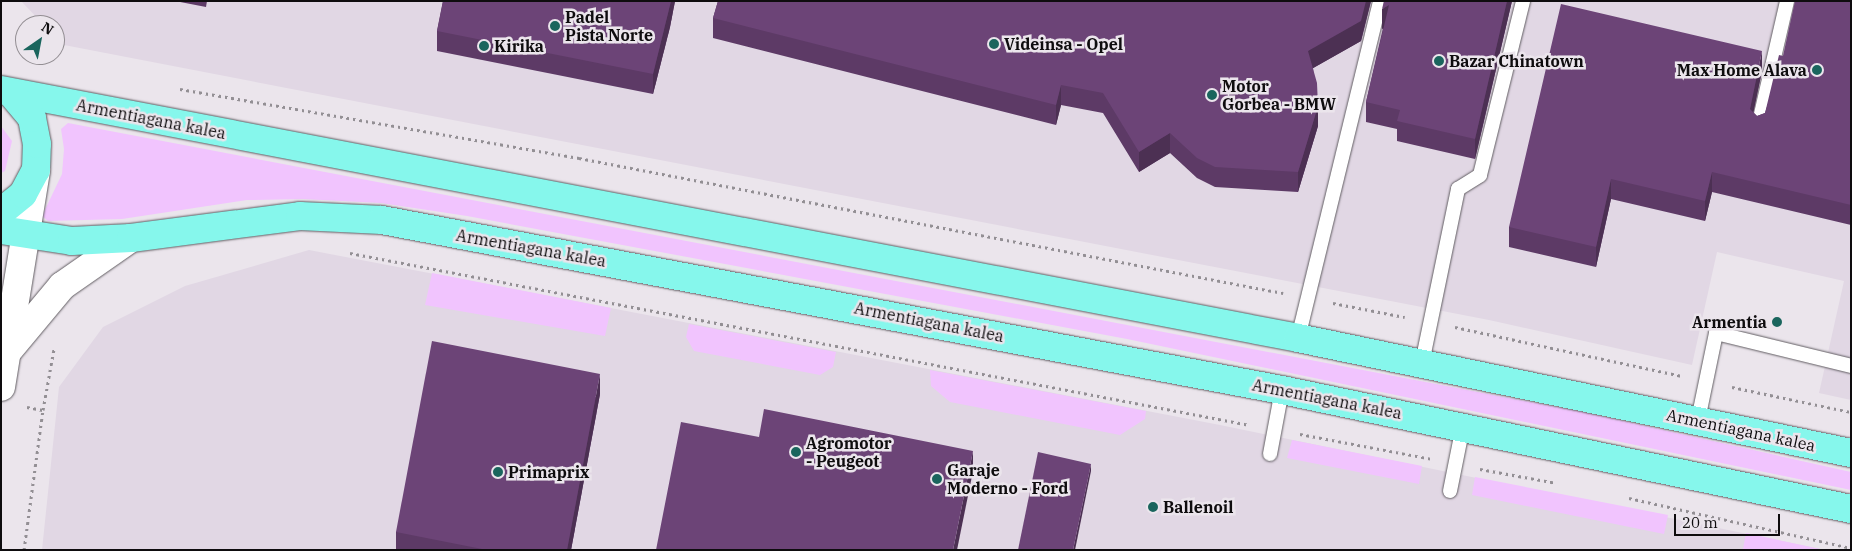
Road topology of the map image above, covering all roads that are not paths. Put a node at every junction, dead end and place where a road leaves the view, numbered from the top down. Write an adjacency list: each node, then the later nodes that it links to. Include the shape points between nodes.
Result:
1 (1380, 1): 11 (lane)
2 (1523, 1): 13 (lane, via 1480,175 1458,189)
3 (1787, 1): 5 (lane)
4 (6, 91): 6 (main road, Armentiagana kalea, via 32,118 38,144); 11 (main road, Armentiagana kalea)
5 (1758, 127)
6 (36, 170): 7 (main road, Armentiagana kalea, via 22,194); 8 (street)
7 (1, 212)
8 (14, 233): 9 (main road, Armentiagana kalea, via 72,241); 12 (street)
9 (131, 238): 12 (street, via 62,286); 15 (main road, Armentiagana kalea, via 300,216 382,220)
10 (1, 326): 12 (street)
11 (1298, 338): 13 (main road, Armentiagana kalea)
12 (6, 353): 16 (street)
13 (1422, 363): 17 (main road, Armentiagana kalea)
14 (1851, 366): 17 (lane, via 1716,333)
15 (1282, 390): 18 (main road, Armentiagana kalea); 20 (lane)
16 (10, 396)
17 (1698, 420): 19 (main road, Armentiagana kalea)
18 (1463, 426): 21 (lane); 22 (main road, Armentiagana kalea)
19 (1851, 453)
20 (1270, 454)
21 (1450, 491)
22 (1851, 509)

